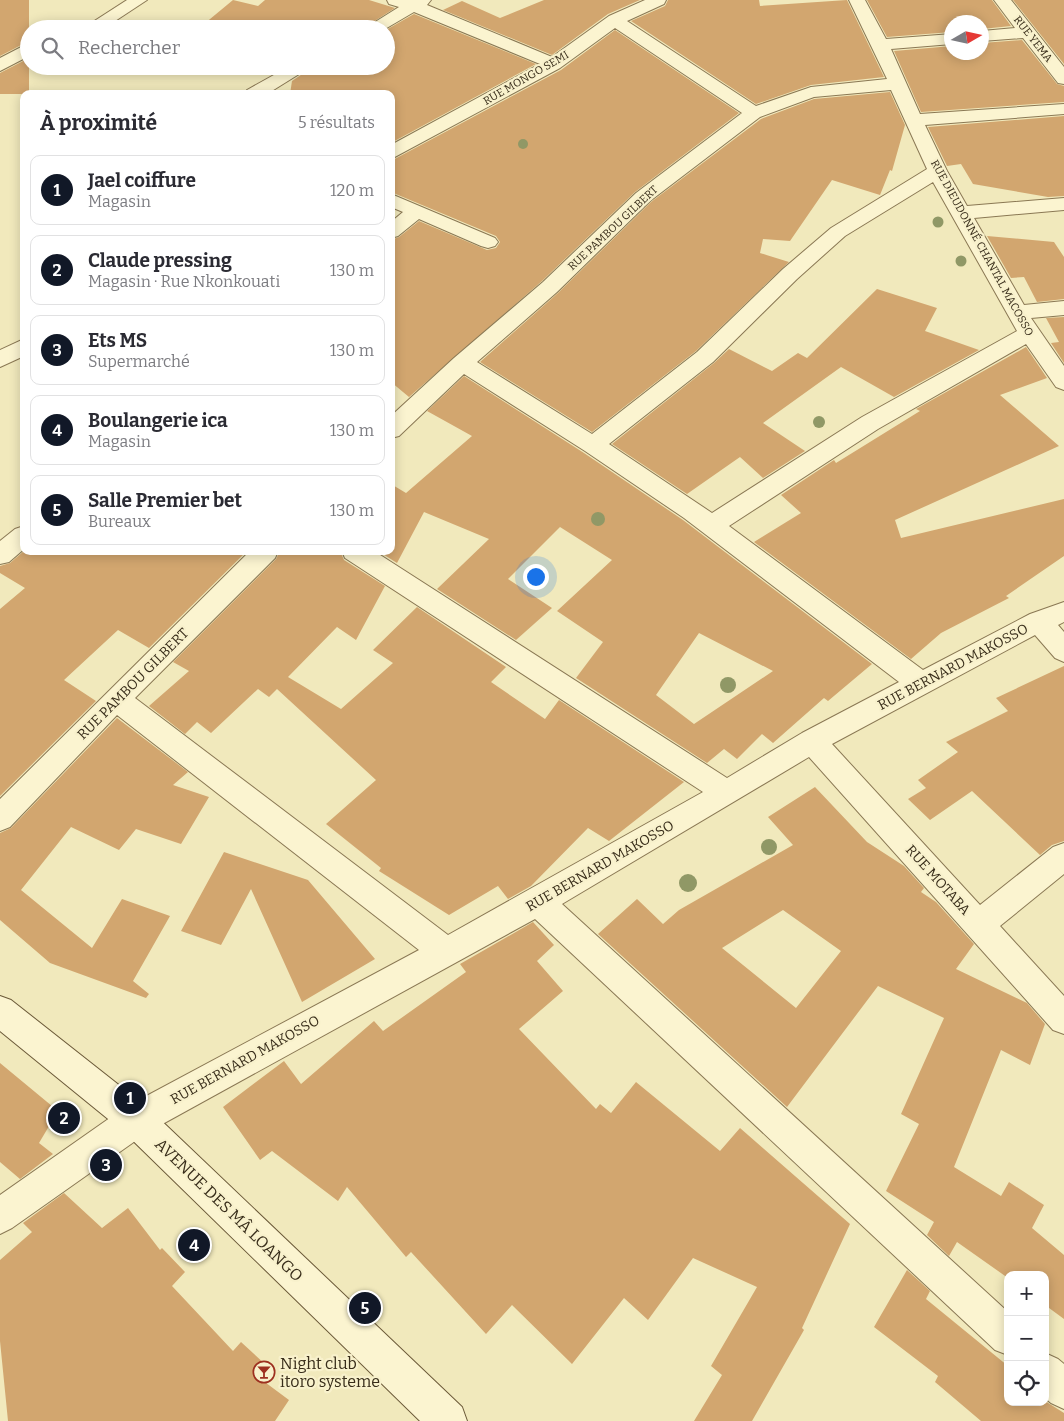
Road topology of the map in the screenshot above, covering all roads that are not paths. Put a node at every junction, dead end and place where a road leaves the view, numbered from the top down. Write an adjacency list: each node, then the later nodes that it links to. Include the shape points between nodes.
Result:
1 (139, 0): 7 (street)
2 (395, 0): 6 (street)
3 (658, 0): 9 (street, RUE MONGO SEMI)
4 (857, 0): 13 (street, RUE DIEUDONNÉ CHANTAL MACOSSO)
5 (1002, 0): 10 (street, RUE YEMA)
6 (419, 3): 8 (street); 15 (street)
7 (105, 20)
8 (388, 20)
9 (615, 20): 15 (street, RUE MONGO SEMI); 22 (street)
10 (1027, 32): 11 (street); 18 (street, RUE YEMA)
11 (989, 35)
12 (944, 39): 13 (street)
13 (880, 45): 19 (street, RUE DIEUDONNÉ CHANTAL MACOSSO)
14 (20, 54): 16 (street)
15 (554, 64): 24 (street, RUE MONGO SEMI)
16 (0, 66)
17 (286, 75): 20 (street)
18 (1064, 79)
19 (898, 84): 22 (street, RUE PAMBOU GILBERT, via 811,92); 23 (street, RUE DIEUDONNÉ CHANTAL MACOSSO)
20 (260, 90)
21 (1064, 109): 23 (street)
22 (754, 113): 37 (street, RUE PAMBOU GILBERT, via 643,197 550,287)
23 (915, 120): 25 (street, RUE DIEUDONNÉ CHANTAL MACOSSO)
24 (395, 151)
25 (937, 171): 29 (street, RUE DIEUDONNÉ CHANTAL MACOSSO); 40 (street, via 838,232 704,357)
26 (395, 202): 28 (street)
27 (1064, 204): 29 (street)
28 (416, 212): 30 (street); 31 (street)
29 (960, 213): 33 (street, RUE DIEUDONNÉ CHANTAL MACOSSO)
30 (395, 229)
31 (488, 242)
32 (1064, 308): 33 (street)
33 (1017, 312): 34 (street, RUE DIEUDONNÉ CHANTAL MACOSSO)
34 (1029, 333): 38 (street, RUE DIEUDONNÉ CHANTAL MACOSSO); 41 (street, via 870,423)
35 (20, 348): 36 (street)
36 (0, 360)
37 (462, 363): 39 (street, RUE PAMBOU GILBERT); 40 (street)
38 (1064, 382)
39 (395, 426)
40 (593, 445): 41 (street)
41 (711, 526): 48 (street)
42 (20, 538): 43 (street)
43 (0, 555)
44 (262, 555): 49 (street, RUE PAMBOU GILBERT)
45 (360, 555): 51 (street)
46 (1052, 617): 47 (street); 48 (street, RUE BERNARD MAKOSSO)
47 (1064, 651)
48 (922, 684): 50 (street, RUE BERNARD MAKOSSO)
49 (116, 699): 52 (street, RUE PAMBOU GILBERT); 56 (street)
50 (812, 741): 51 (street, RUE BERNARD MAKOSSO); 55 (street, RUE MOTABA)
51 (727, 793): 54 (street, RUE BERNARD MAKOSSO)
52 (0, 818)
53 (1064, 856): 55 (street)
54 (538, 902): 56 (street, RUE BERNARD MAKOSSO); 61 (street)
55 (979, 924): 58 (street, RUE MOTABA)
56 (445, 951): 59 (street, RUE BERNARD MAKOSSO)
57 (0, 1011): 59 (street, AVENUE DES MÂ LOANGO)
58 (1064, 1018)
59 (136, 1120): 60 (street, RUE BERNARD MAKOSSO); 64 (street, AVENUE DES MÂ LOANGO)
60 (0, 1216)
61 (1004, 1334)
62 (1049, 1376): 63 (street)
63 (1064, 1390)
64 (448, 1421)

